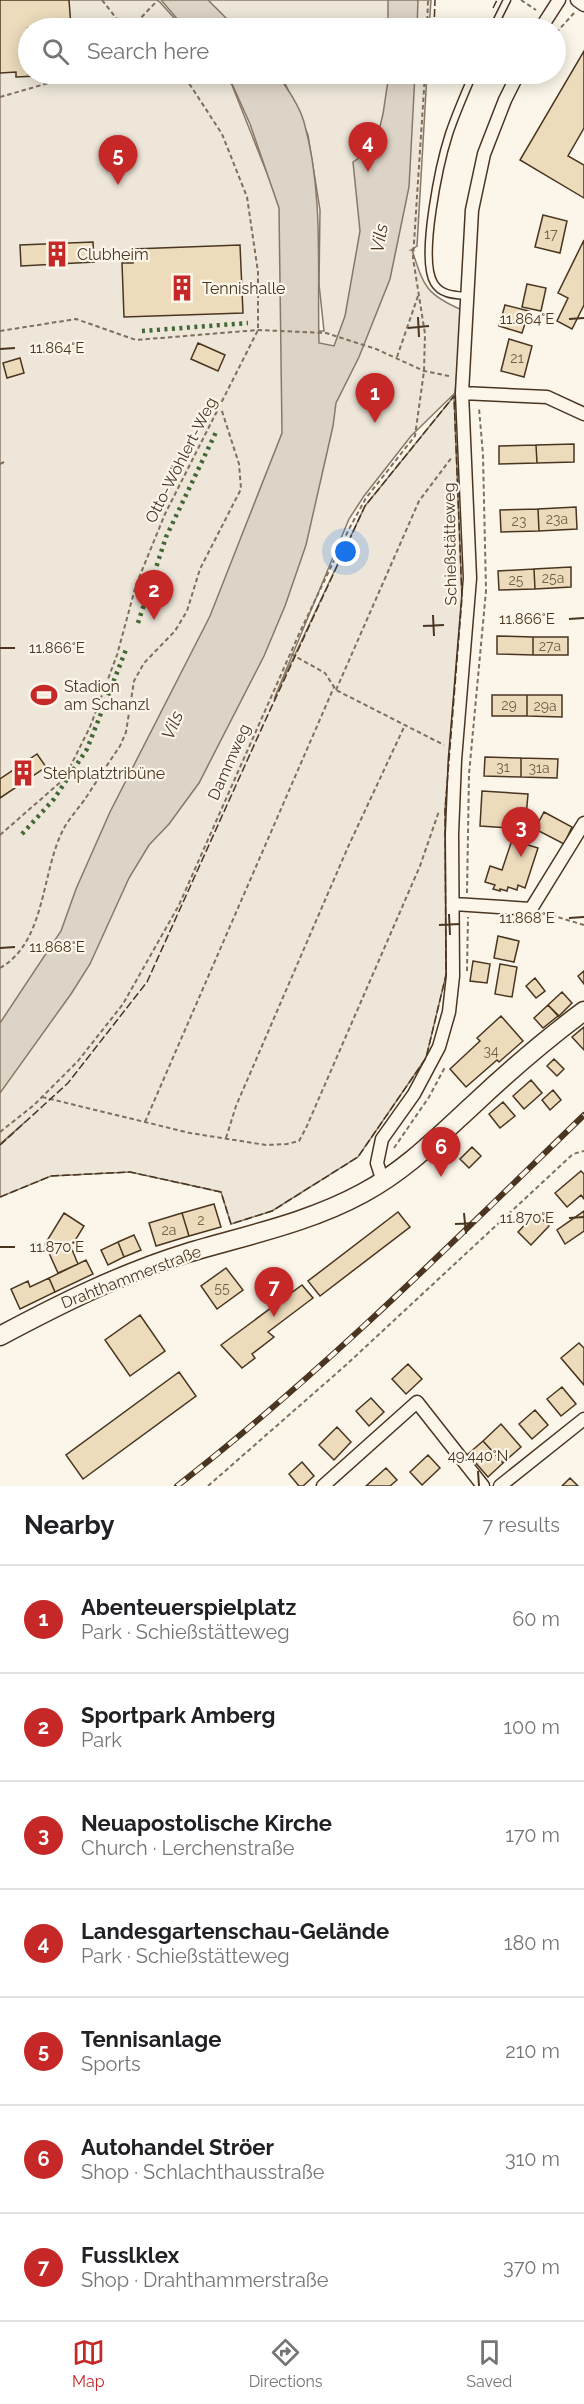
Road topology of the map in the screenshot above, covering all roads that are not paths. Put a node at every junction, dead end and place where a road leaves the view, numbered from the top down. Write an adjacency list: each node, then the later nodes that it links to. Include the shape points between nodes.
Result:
1 (507, 0): 3 (lane)
2 (560, 0): 4 (street)
3 (498, 18)
4 (548, 18)
5 (469, 84): 7 (lane, via 441,166 429,255 434,283 443,292)
6 (513, 84): 7 (street, Schießstätteweg, via 484,154 472,210)
7 (467, 296): 8 (street, Schießstätteweg)
8 (462, 393): 9 (street, via 547,397); 11 (street, Schießstätteweg, via 470,578 455,760)
9 (584, 414)
10 (584, 823): 11 (street, via 531,909)
11 (454, 904): 13 (street, Schießstätteweg, via 449,1012 439,1047 414,1094 382,1139 377,1163)
12 (584, 1011): 13 (main road, Drahthammerstraße, via 513,1068 424,1152)
13 (383, 1182): 14 (main road, Drahthammerstraße, via 325,1213 139,1271 59,1305)
14 (0, 1336)
15 (584, 1419): 18 (street)
16 (323, 1486): 17 (street, via 417,1402)
17 (483, 1486)
18 (500, 1486)

